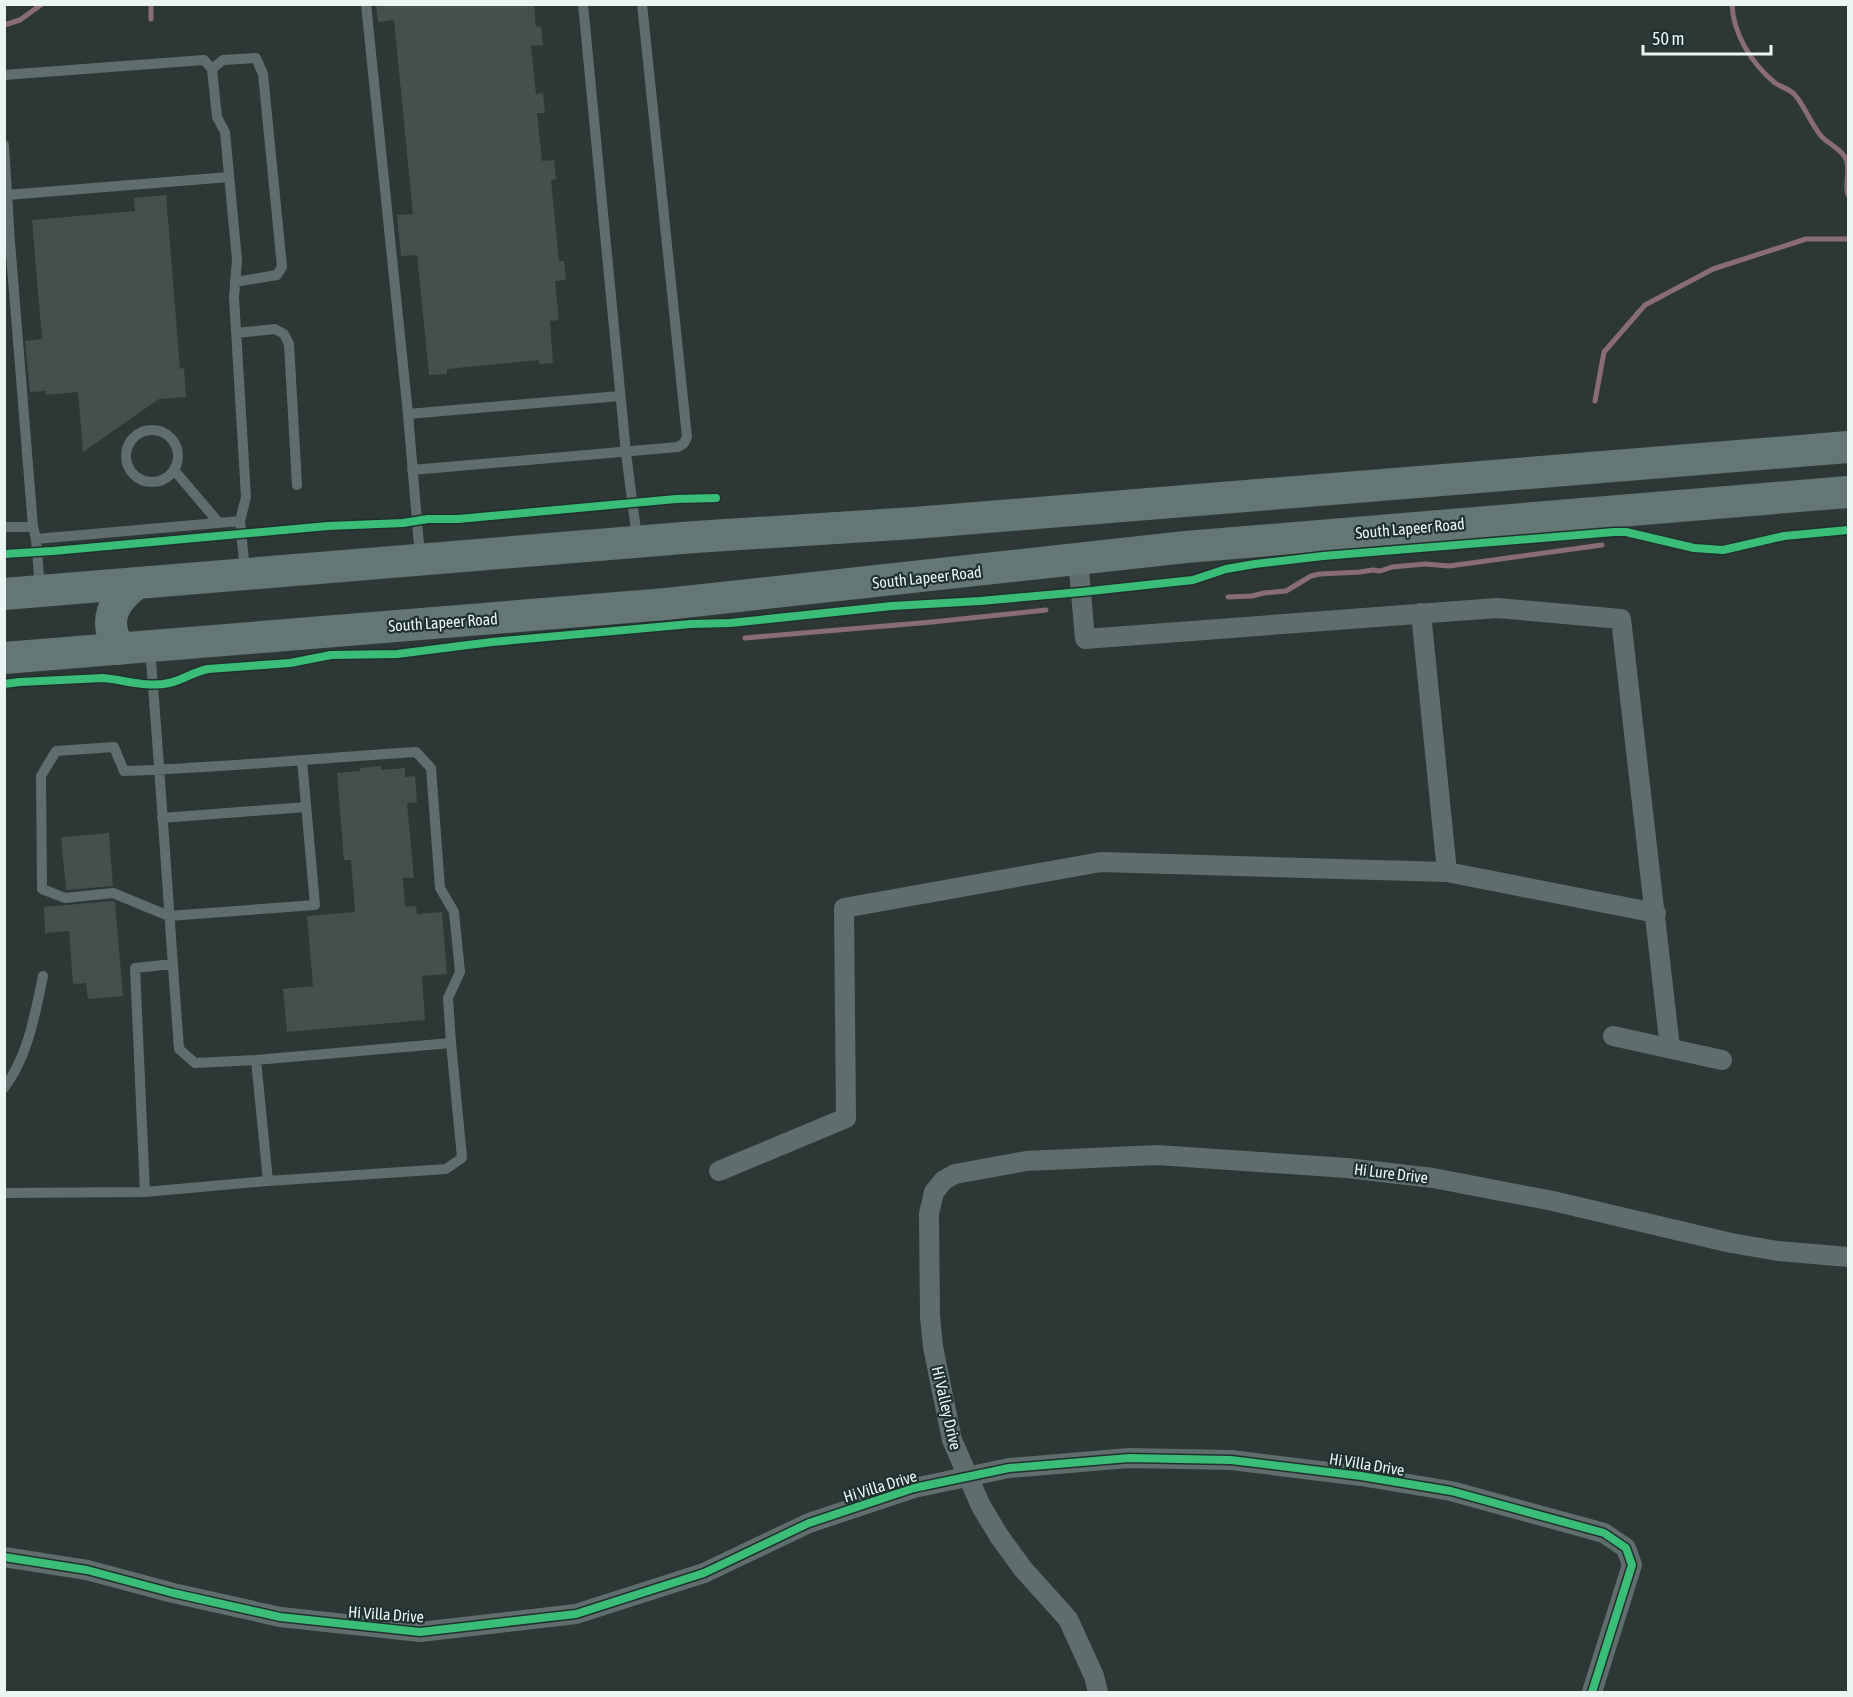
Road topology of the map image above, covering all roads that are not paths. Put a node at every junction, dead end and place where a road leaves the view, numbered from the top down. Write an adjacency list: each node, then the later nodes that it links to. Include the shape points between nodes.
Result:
1 (366, 4): 13 (lane)
2 (583, 4): 12 (lane)
3 (642, 4): 15 (lane, via 687,436 678,447)
4 (212, 69): 5 (lane, via 204,60); 7 (lane, via 217,117 225,132); 10 (lane, via 223,60 256,58 263,74 282,267 276,275)
5 (4, 75)
6 (4, 145): 8 (lane)
7 (229, 177): 8 (lane); 10 (lane, via 237,260)
8 (7, 195): 9 (lane)
9 (7, 240): 26 (lane)
10 (235, 282): 11 (lane)
11 (236, 333): 19 (lane, via 275,329 284,334 289,344); 23 (lane, via 246,497)
12 (620, 396): 13 (lane); 15 (lane)
13 (408, 414): 18 (lane)
14 (1848, 447): 16 (main road)
15 (626, 453): 18 (lane); 28 (lane)
16 (1711, 458): 21 (main road, via 1695,472 1692,481); 22 (main road)
17 (174, 470): 17 (lane, via 169,477 154,482 137,477 127,463 129,445 149,430 166,434 177,446); 24 (lane)
18 (412, 470): 30 (lane)
19 (297, 484)
20 (1848, 492): 21 (main road, South Lapeer Road)
21 (1697, 504): 29 (main road, South Lapeer Road)
22 (995, 516): 28 (main road); 31 (main road, via 1002,545 999,556)
23 (240, 521): 24 (lane); 32 (lane)
24 (219, 523): 27 (lane)
25 (4, 527): 26 (lane)
26 (33, 527): 27 (lane)
27 (36, 540): 34 (lane)
28 (637, 542): 30 (main road)
29 (1078, 559): 31 (main road, South Lapeer Road); 36 (street, via 1085,639)
30 (420, 560): 32 (main road)
31 (984, 570): 37 (main road, South Lapeer Road, via 666,604)
32 (246, 575): 33 (main road)
33 (137, 583): 34 (main road); 38 (main road, via 123,593 112,615 113,637)
34 (40, 591): 35 (main road)
35 (4, 594)
36 (1421, 613): 44 (street); 45 (street, via 1497,608 1621,619)
37 (150, 645): 38 (main road, South Lapeer Road); 41 (lane)
38 (119, 648): 39 (main road, South Lapeer Road)
39 (4, 658)
40 (302, 760): 41 (lane); 42 (lane); 50 (lane, via 416,752 431,768 440,888 454,912 460,972 448,998)
41 (159, 770): 43 (lane); 46 (lane, via 124,771 114,747 56,751 41,776 42,889 65,898 113,893)
42 (306, 807): 43 (lane); 46 (lane, via 315,904)
43 (162, 818): 46 (lane)
44 (1447, 872): 45 (street); 55 (street, via 1101,862 844,908 846,1118)
45 (1656, 913): 51 (street)
46 (169, 916): 47 (lane)
47 (173, 964): 52 (lane, via 179,1049 195,1063); 57 (lane, via 135,968)
48 (43, 976): 54 (lane, via 34,1020 15,1074)
49 (1613, 1036): 51 (street)
50 (451, 1043): 52 (lane); 56 (lane, via 462,1158 446,1169)
51 (1671, 1048): 53 (street)
52 (256, 1060): 56 (lane)
53 (1722, 1060)
54 (4, 1088)
55 (719, 1171)
56 (268, 1181): 57 (lane)
57 (145, 1192): 59 (lane)
58 (934, 1192): 60 (street, Hi Lure Drive, via 955,1174 1026,1161 1157,1155 1347,1168 1552,1201 1731,1243); 61 (street, Hi Valley Drive, via 928,1214 935,1358 952,1440)
59 (4, 1193)
60 (1848, 1257)
61 (968, 1477): 62 (street, Hi Villa Drive, via 914,1488 809,1523 704,1573 576,1614 420,1632 280,1617 87,1570); 63 (street, Hi Valley Drive, via 999,1536 1068,1619); 64 (street, Hi Villa Drive, via 1009,1468 1129,1458 1231,1460 1451,1491 1604,1533 1626,1548 1632,1565)
62 (4, 1557)
63 (1098, 1692)
64 (1592, 1692)

